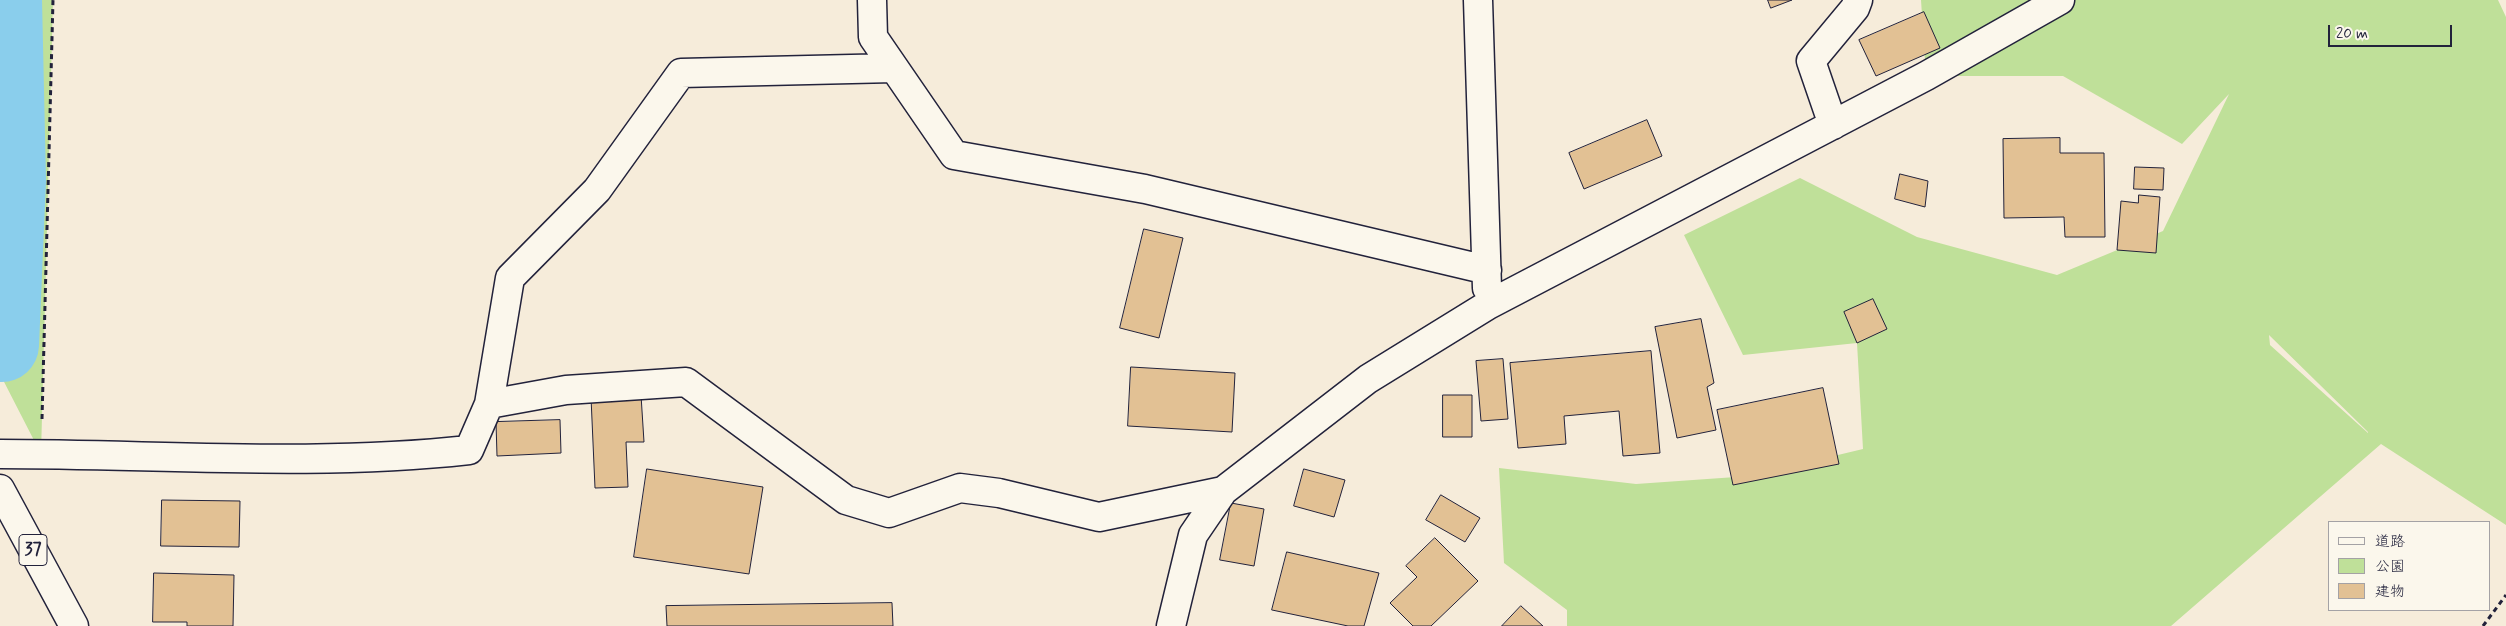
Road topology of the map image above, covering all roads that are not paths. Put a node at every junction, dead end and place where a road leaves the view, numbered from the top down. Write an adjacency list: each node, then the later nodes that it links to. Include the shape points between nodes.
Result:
1 (872, 0): 5 (street, via 873,37)
2 (1478, 0): 7 (street)
3 (1858, 0): 6 (street, via 1855,8 1811,61)
4 (2060, 0): 6 (street)
5 (894, 68): 7 (street, via 954,155 1145,189); 9 (street, via 681,73 597,190 510,278)
6 (1833, 125): 8 (street)
7 (1486, 270): 8 (street)
8 (1488, 305): 12 (street, via 1368,379)
9 (489, 404): 10 (street, via 469,450 417,456 254,458); 12 (street, via 566,390 686,382 846,500 890,513 960,488 999,493 1098,517)
10 (0, 454)
11 (0, 489): 13 (street, 37)
12 (1223, 491): 14 (street, via 1193,534)
13 (74, 626)
14 (1171, 626)

